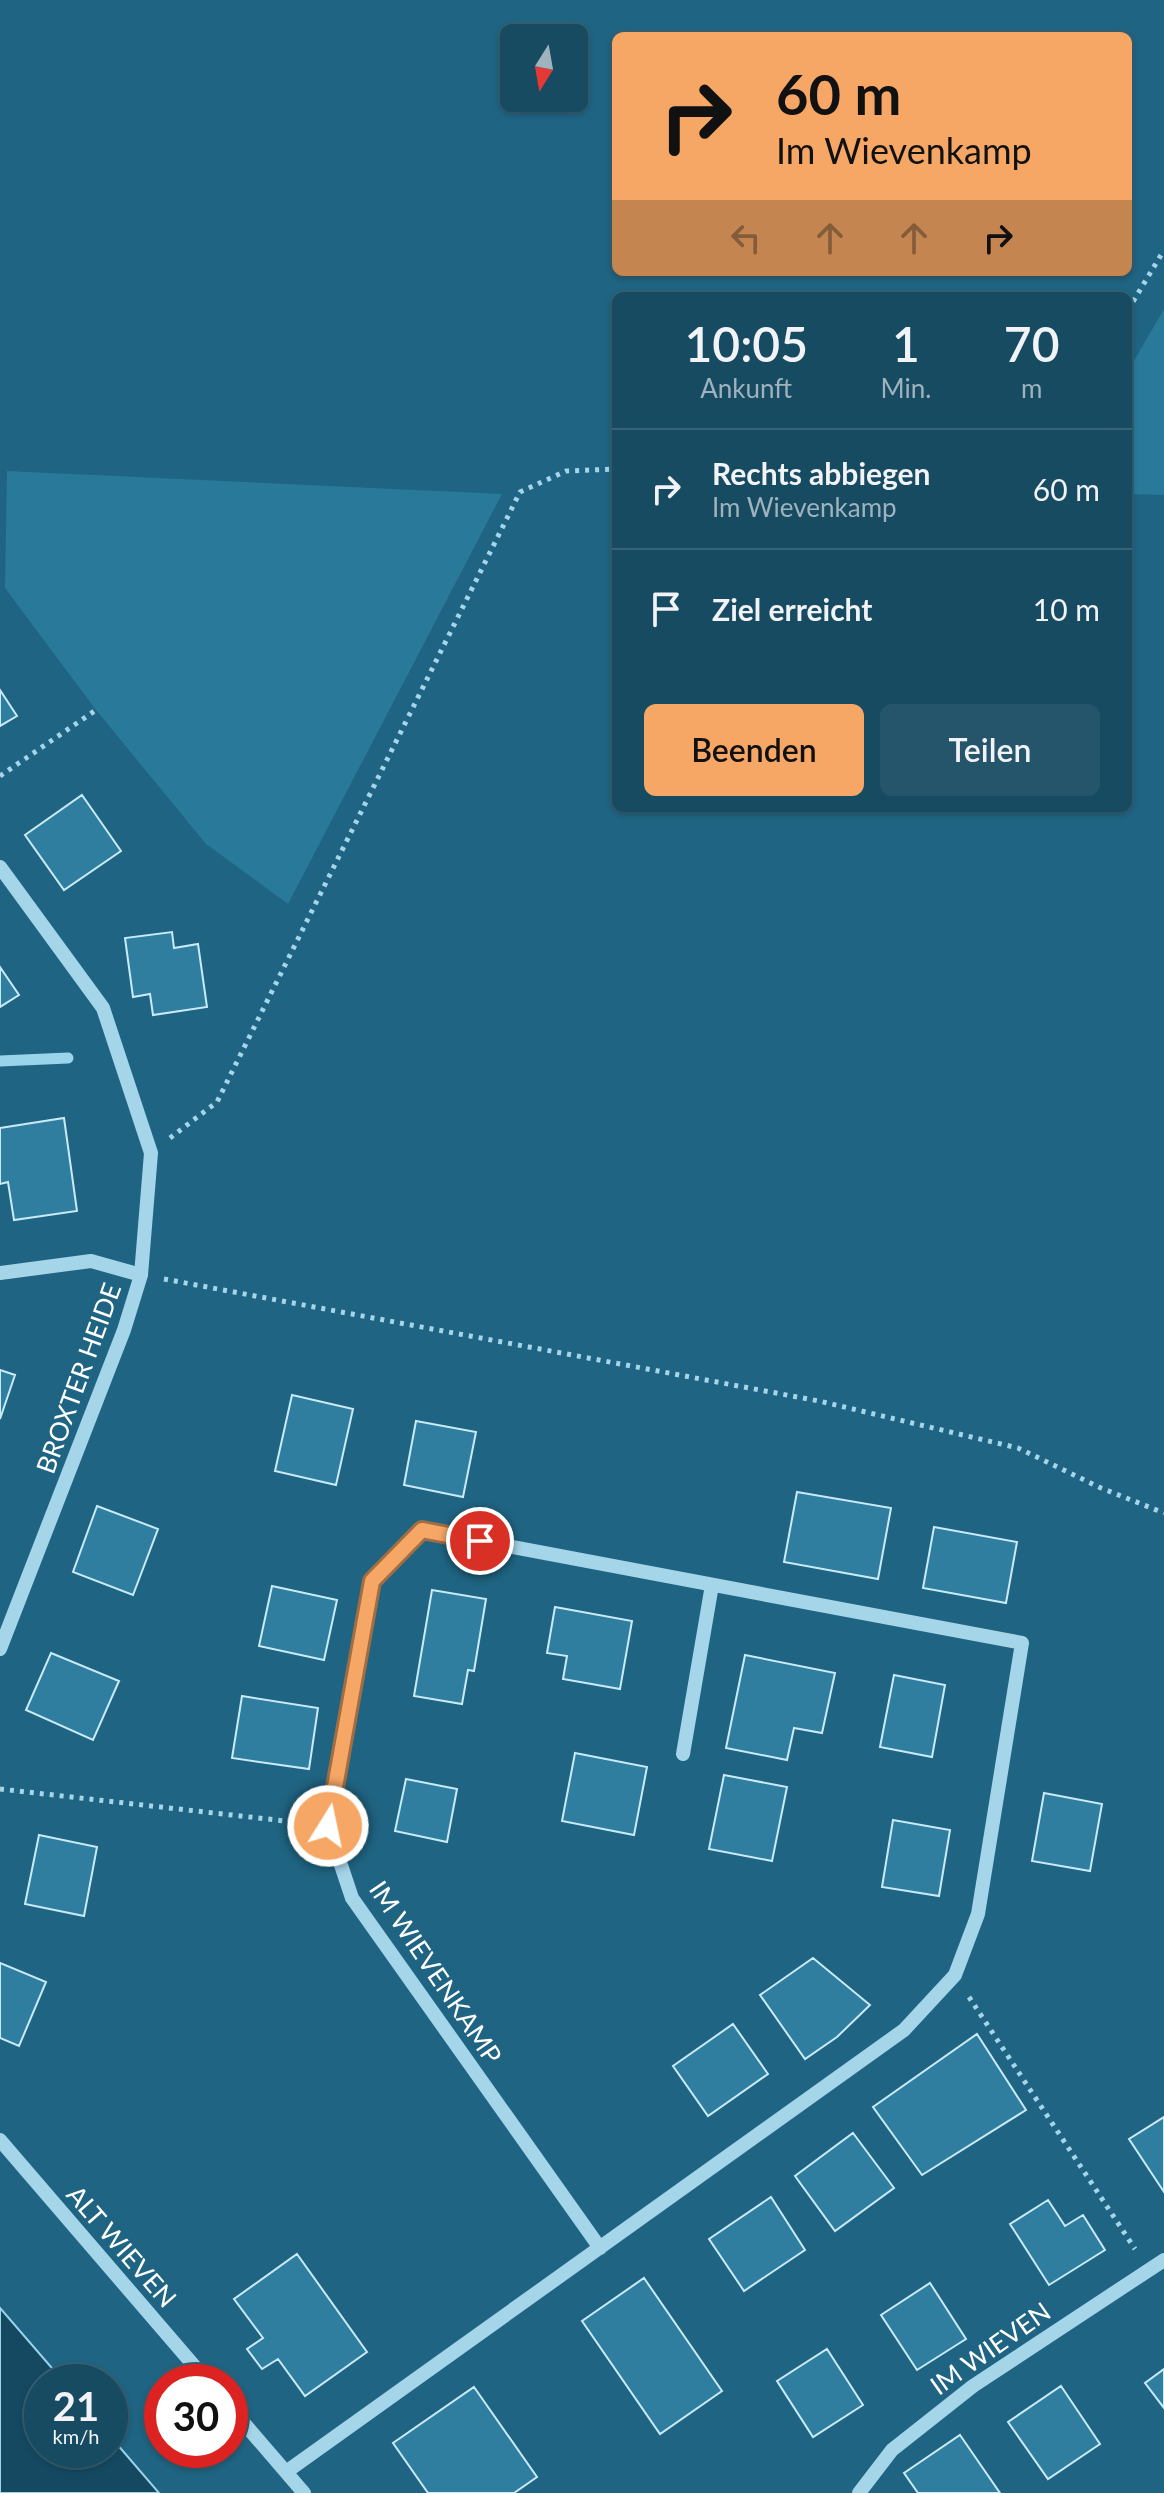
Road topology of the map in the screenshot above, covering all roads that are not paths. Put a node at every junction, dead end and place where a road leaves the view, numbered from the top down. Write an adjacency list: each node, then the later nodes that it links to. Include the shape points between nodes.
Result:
1 (0, 867): 3 (street, BROXTER HEIDE, via 103,1008 151,1153)
2 (0, 1273): 3 (street, via 91,1261)
3 (141, 1275): 5 (street, BROXTER HEIDE)
4 (712, 1585): 6 (street); 8 (street, IM WIEVENKAMP, via 1022,1643 978,1914 955,1975 904,2030); 8 (street, IM WIEVENKAMP, via 422,1530 372,1581 328,1826 352,1898)
5 (0, 1649)
6 (683, 1754)
7 (0, 2140): 10 (street, ALT WIEVEN)
8 (600, 2248): 12 (street, IM WIEVENKAMP)
9 (1164, 2260): 13 (street, IM WIEVEN, via 973,2386 892,2450)
10 (193, 2364)
11 (248, 2428): 12 (street)
12 (286, 2472): 14 (street)
13 (863, 2491)
14 (304, 2493)

